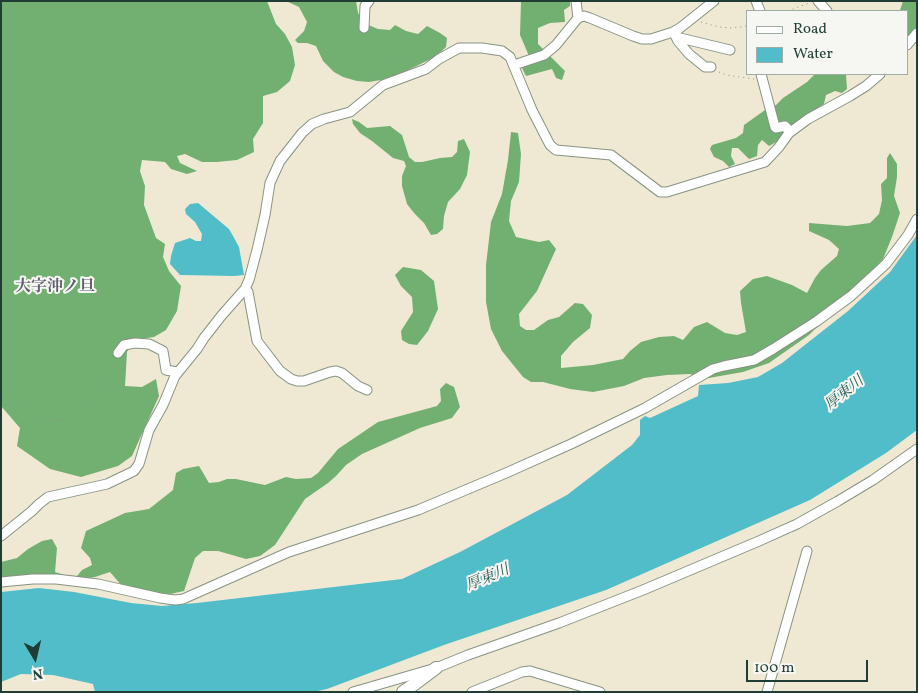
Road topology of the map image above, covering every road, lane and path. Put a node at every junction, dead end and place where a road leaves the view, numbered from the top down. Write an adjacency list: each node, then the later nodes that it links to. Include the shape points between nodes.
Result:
1 (343, 1): 10 (path)
2 (369, 1): 10 (street, via 365,6)
3 (576, 1): 7 (street)
4 (714, 1): 8 (street)
5 (812, 1): 6 (path)
6 (790, 10)
7 (578, 18): 12 (street, via 584,16 642,39); 16 (street, via 544,55)
8 (693, 18): 9 (path, via 731,28); 12 (street)
9 (746, 26)
10 (364, 28): 15 (path, via 390,56)
11 (917, 33): 13 (street)
12 (674, 35): 14 (street); 17 (street, via 689,54 705,67)
13 (908, 43)
14 (730, 50)
15 (432, 64): 16 (street, via 459,48 482,48 502,51); 22 (street, via 383,85 350,112 312,124 302,134 280,161 272,177 257,250)
16 (514, 66): 20 (street, via 550,145 556,150 611,155 660,192 765,162)
17 (711, 67): 19 (path, via 726,75)
18 (879, 75): 20 (street)
19 (761, 77): 20 (street, via 775,127 785,126)
20 (789, 133)
21 (917, 219): 30 (street, via 886,264 851,296 767,353 754,360 713,370 571,444 427,506 289,552 183,599 160,598 98,584 56,579)
22 (245, 289): 24 (street); 26 (street, via 257,341 280,371 297,381 336,371)
23 (118, 353): 24 (street, via 124,345 149,344 163,351 166,370); 25 (path, via 100,394 64,420 34,415)
24 (177, 372): 28 (street, via 134,470 107,484 48,497)
25 (1, 383)
26 (367, 390)
27 (917, 449): 31 (street, via 873,480 797,524 643,590)
28 (1, 536)
29 (807, 551): 37 (street)
30 (1, 582)
31 (436, 668): 33 (street); 34 (street)
32 (568, 687): 35 (street, via 530,671); 36 (street)
33 (353, 692)
34 (403, 692)
35 (472, 692)
36 (600, 692)
37 (767, 692)

